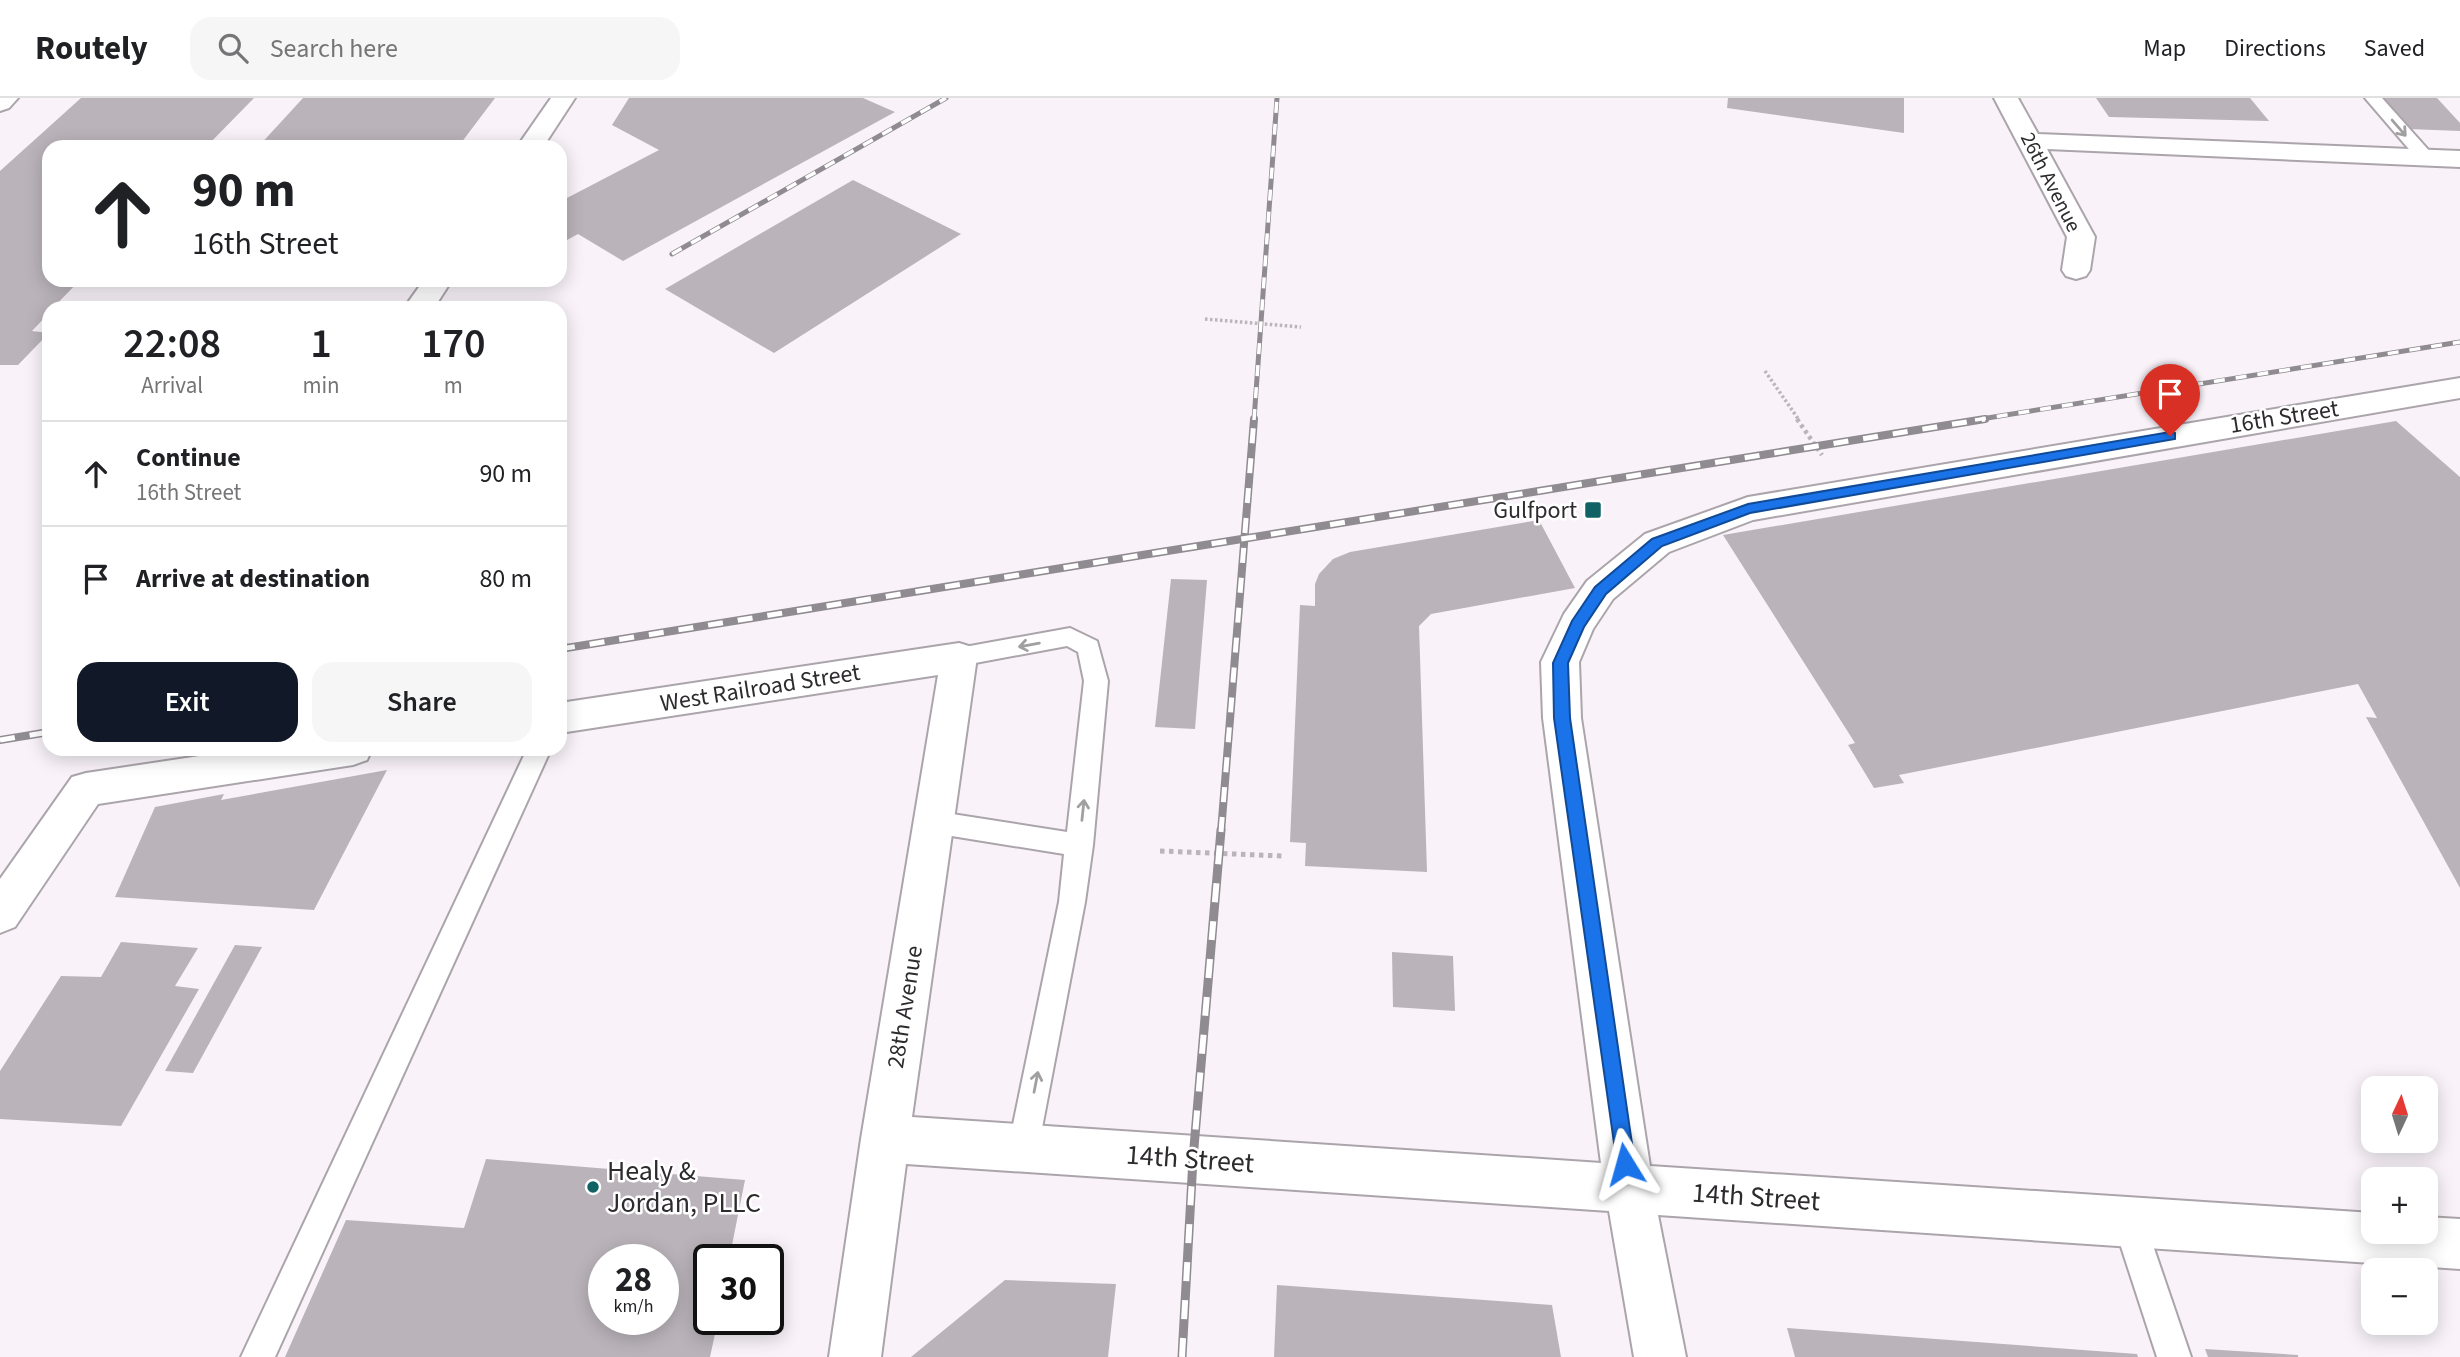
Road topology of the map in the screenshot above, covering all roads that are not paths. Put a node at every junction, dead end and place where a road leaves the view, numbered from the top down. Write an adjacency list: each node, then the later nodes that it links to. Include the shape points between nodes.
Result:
1 (6, 98): 5 (street)
2 (563, 98): 6 (street)
3 (2006, 98): 7 (street, 26th Avenue)
4 (2373, 98): 8 (lane, one-way to 8)
5 (0, 103)
6 (535, 140)
7 (2031, 141): 8 (street); 10 (street, 26th Avenue, via 2081,237)
8 (2426, 158): 9 (street)
9 (2460, 159)
10 (2076, 270)
11 (2460, 388): 21 (street, 16th Street, via 1748,509 1657,543 1600,590 1560,663 1562,718)
12 (959, 657): 13 (street, West Railroad Street); 16 (street, 28th Avenue); 17 (lane, one-way to 12, via 1096,681 1089,647 1070,637)
13 (567, 717)
14 (306, 756): 18 (street, via 86,789)
15 (536, 756): 24 (lane)
16 (933, 822): 17 (lane); 19 (street, 28th Avenue)
17 (1080, 845): 20 (lane, one-way to 17)
18 (3, 905)
19 (885, 1139): 20 (street, 14th Street); 25 (street, 28th Avenue)
20 (1023, 1149): 21 (street, 14th Street)
21 (1629, 1189): 22 (street, 14th Street); 26 (street, 16th Street)
22 (2129, 1222): 23 (street, 14th Street); 27 (lane)
23 (2460, 1244)
24 (258, 1357)
25 (855, 1357)
26 (1660, 1357)
27 (2174, 1357)

